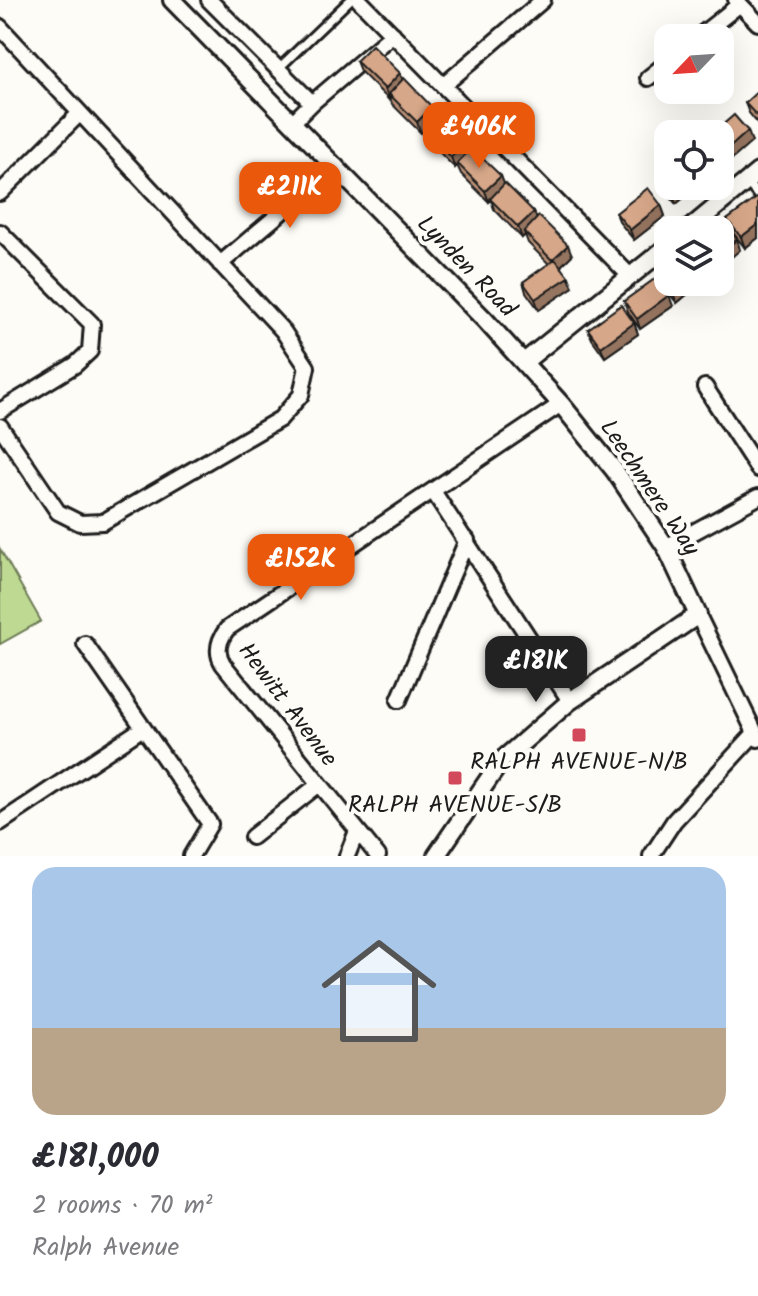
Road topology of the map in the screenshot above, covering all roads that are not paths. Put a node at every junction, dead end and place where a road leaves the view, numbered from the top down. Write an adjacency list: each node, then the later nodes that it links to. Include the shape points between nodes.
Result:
1 (172, 0): 17 (street, Lynden Road)
2 (209, 0): 11 (street)
3 (350, 0): 11 (lane)
4 (359, 0): 10 (street)
5 (543, 0): 14 (street)
6 (738, 2): 7 (street); 8 (street)
7 (758, 23)
8 (713, 24)
9 (0, 27): 16 (street)
10 (393, 34): 14 (street); 15 (street)
11 (278, 69): 15 (street)
12 (654, 73): 13 (street)
13 (648, 78)
14 (444, 85): 26 (street)
15 (312, 103): 17 (street)
16 (80, 113): 20 (street); 25 (street)
17 (292, 123): 18 (street, Lynden Road)
18 (336, 166): 25 (street); 27 (street, Lynden Road)
19 (753, 177): 21 (lane); 22 (street)
20 (0, 193)
21 (758, 196)
22 (705, 216)
23 (0, 232): 30 (street, via 92,324 90,351)
24 (654, 257): 26 (street)
25 (220, 264): 31 (street, via 283,331 307,367 301,395 280,419 103,522 80,523 58,512)
26 (630, 276): 27 (street)
27 (524, 362): 29 (street, Leechmere Way)
28 (705, 387): 32 (street)
29 (561, 404): 33 (street, Hewitt Avenue); 36 (street, Leechmere Way)
30 (0, 411)
31 (0, 426)
32 (758, 469)
33 (433, 491): 35 (street); 43 (street, Hewitt Avenue, via 227,629 219,642 223,664)
34 (758, 497): 36 (street)
35 (467, 540): 39 (street); 40 (street)
36 (666, 547): 37 (street, Leechmere Way)
37 (698, 615): 40 (street); 42 (street, Leechmere Way)
38 (85, 644): 41 (street)
39 (399, 700)
40 (570, 701): 50 (street, via 501,761)
41 (143, 728): 44 (street); 47 (street, via 210,824)
42 (756, 736): 51 (street, via 674,821)
43 (318, 785): 45 (street, Hewitt Avenue); 46 (street)
44 (0, 823)
45 (357, 831): 48 (street); 49 (street, Hewitt Avenue)
46 (252, 837)
47 (191, 856)
48 (347, 856)
49 (378, 856)
50 (436, 856)
51 (651, 856)

